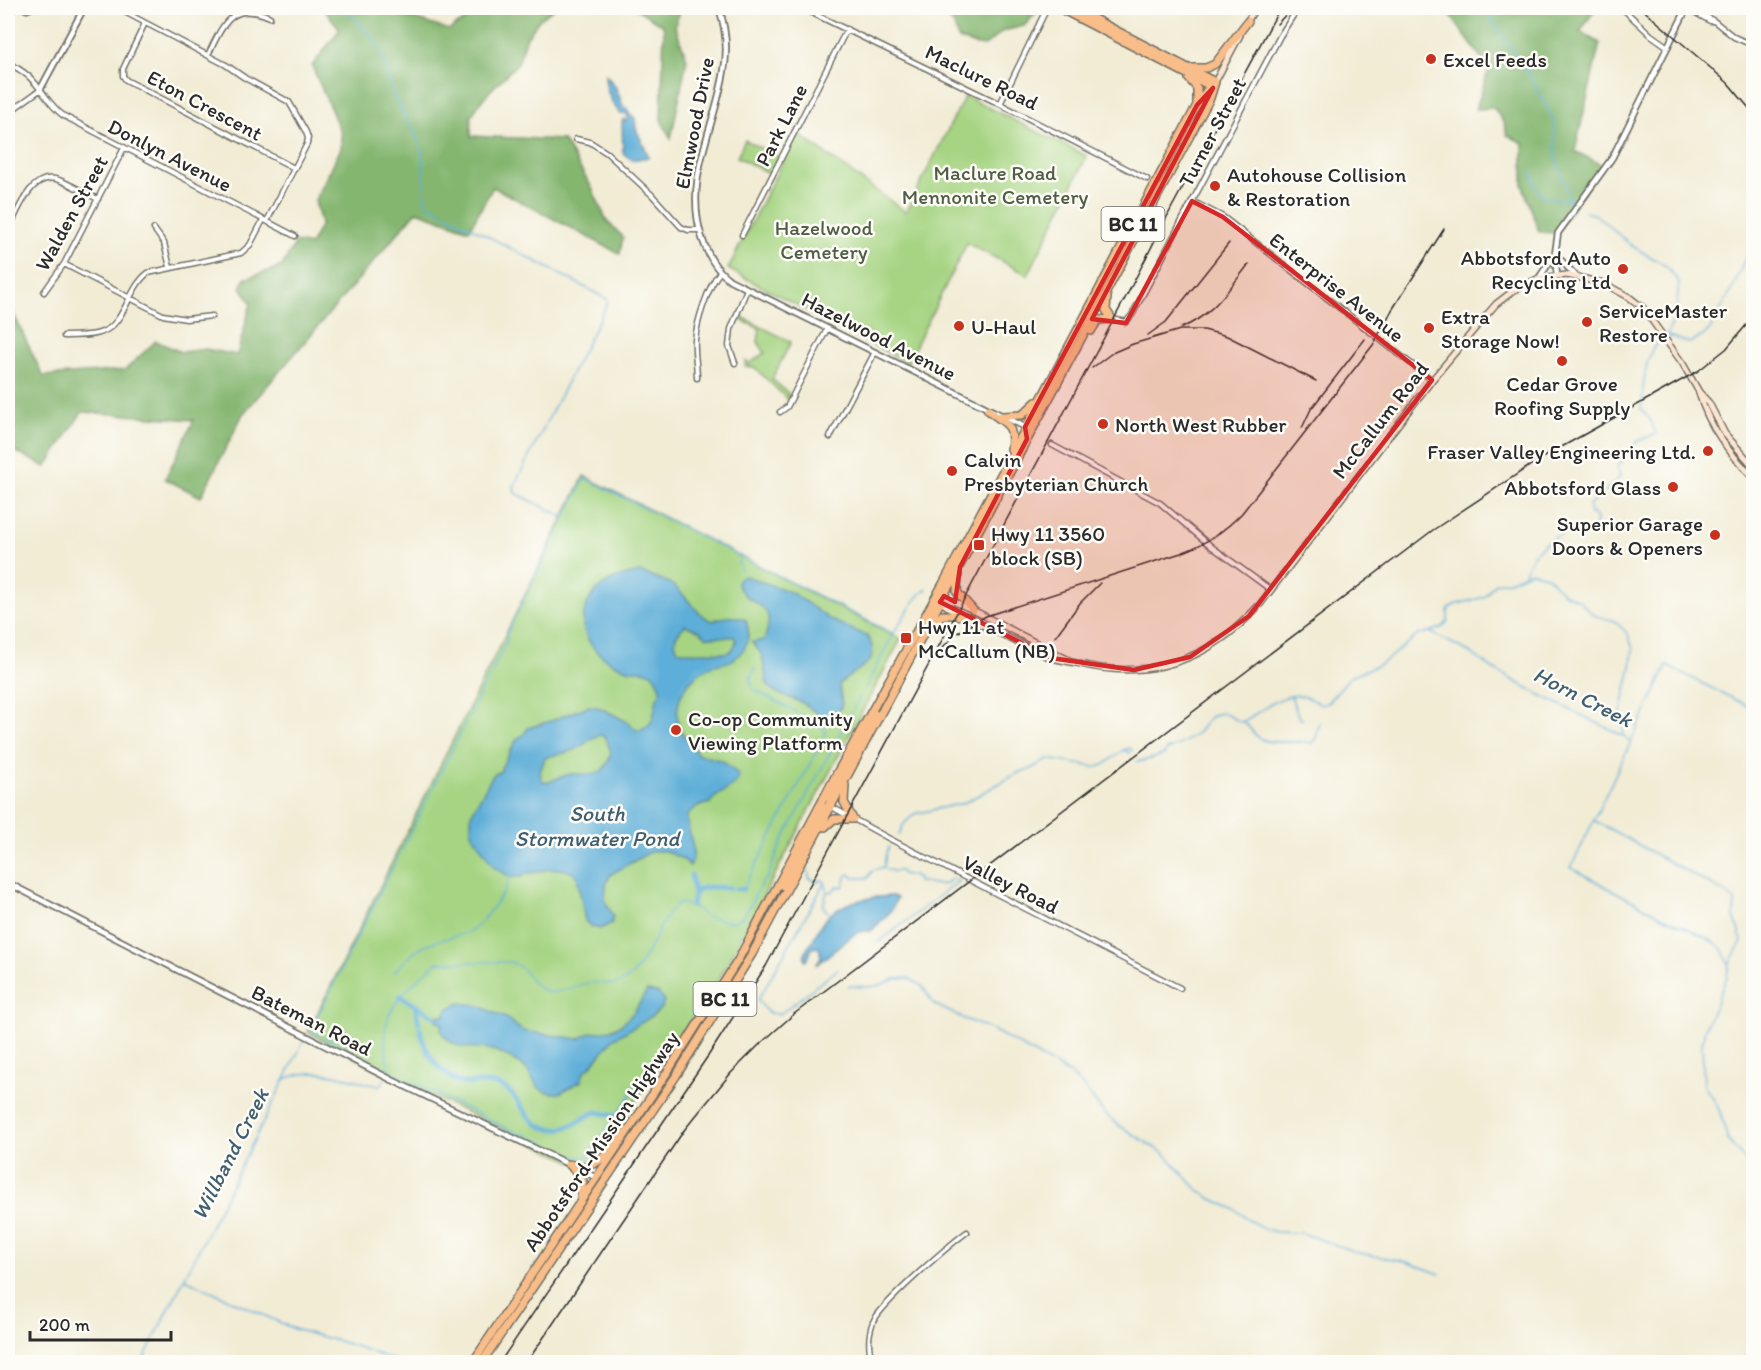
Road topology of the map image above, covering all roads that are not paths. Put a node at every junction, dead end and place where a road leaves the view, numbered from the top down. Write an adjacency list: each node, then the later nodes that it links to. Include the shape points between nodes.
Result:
1 (22, 8): 2 (street)
2 (32, 8)
3 (84, 8): 24 (street)
4 (117, 8): 16 (street)
5 (719, 8): 36 (street, Elmwood Drive, via 726,41 724,71 696,184)
6 (802, 8): 17 (street, Maclure Road)
7 (1059, 8): 21 (highway)
8 (1073, 8): 21 (highway)
9 (1255, 8): 15 (main road)
10 (1298, 8): 33 (street, Turner Street)
11 (1622, 8): 19 (street)
12 (1686, 8): 18 (street); 19 (street)
13 (1046, 10): 25 (street)
14 (270, 17): 20 (street, via 256,10 232,16)
15 (1248, 21): 21 (highway, via 1210,66 1192,68); 23 (main road)
16 (146, 23): 20 (street); 30 (street, Eton Crescent, via 123,69 126,80)
17 (847, 29): 25 (street, Maclure Road); 38 (street, Park Lane)
18 (1748, 43)
19 (1668, 47): 40 (street, via 1612,158 1558,233)
20 (208, 55): 30 (street, via 289,102 308,138)
21 (1155, 55): 23 (highway); 26 (highway, via 1195,84)
22 (8, 63): 24 (street, Donlyn Avenue)
23 (1214, 82): 26 (highway, Abbotsford-Mission Highway / BC 11); 47 (highway, Abbotsford-Mission Highway / BC 11)
24 (40, 90): 27 (street); 29 (street, Donlyn Avenue, via 64,116)
25 (1000, 104): 31 (street, Maclure Road)
26 (1197, 105): 60 (highway, Abbotsford-Mission Highway / BC 11)
27 (8, 113)
28 (576, 139): 36 (street, via 590,142 607,153 681,227)
29 (124, 148): 32 (street, Walden Street); 34 (street, Donlyn Avenue)
30 (294, 168): 34 (street)
31 (1146, 179)
32 (98, 199): 37 (street, via 57,179 41,181 29,190); 41 (street, Walden Street)
33 (1192, 201): 52 (street, Turner Street, via 1132,315 1126,322); 58 (street, Enterprise Avenue, via 1223,217)
34 (265, 220): 39 (street, Donlyn Avenue); 42 (street, via 241,253)
35 (154, 229): 42 (street, via 164,243)
36 (699, 230): 43 (street, Elmwood Drive, via 707,253)
37 (8, 231)
38 (742, 235)
39 (295, 236)
40 (1555, 254): 44 (street); 45 (street); 46 (street)
41 (64, 264): 49 (street, Walden Street); 50 (street)
42 (170, 267): 50 (street, via 142,277)
43 (720, 272): 48 (street, Hazelwood Avenue); 57 (street, via 695,339)
44 (1557, 276): 45 (main road); 46 (main road, McCallum Road)
45 (1576, 276): 59 (main road, via 1604,283 1643,308)
46 (1539, 278): 58 (main road, McCallum Road, via 1496,304)
47 (1113, 282): 52 (highway, via 1105,304); 60 (highway, Abbotsford-Mission Highway / BC 11)
48 (747, 289): 53 (street, Hazelwood Avenue); 56 (street, via 731,329 729,346)
49 (44, 292)
50 (129, 297): 51 (street, via 173,318); 54 (street, via 108,330)
51 (212, 316)
52 (1112, 319): 60 (highway, via 1095,323 1062,384)
53 (828, 329): 55 (street, Hazelwood Avenue); 62 (street, via 787,407)
54 (64, 336)
55 (875, 352): 61 (street, Hazelwood Avenue); 65 (street)
56 (735, 363)
57 (697, 378)
58 (1432, 380): 72 (main road, McCallum Road)
59 (1699, 392): 69 (main road, via 1725,434); 70 (main road, via 1719,438)
60 (1045, 399): 63 (highway, via 1022,415); 64 (highway, Abbotsford-Mission Highway / BC 11); 66 (highway, Abbotsford-Mission Highway / BC 11)
61 (987, 410): 63 (street, Hazelwood Avenue); 68 (highway, via 1010,426)
62 (780, 412)
63 (1002, 416): 64 (street, Hazelwood Avenue)
64 (1025, 427): 66 (highway); 68 (highway, Abbotsford-Mission Highway / BC 11)
65 (830, 437)
66 (1027, 439): 71 (highway, Abbotsford-Mission Highway / BC 11)
67 (1052, 444): 72 (street, via 1164,505 1212,547)
68 (1010, 455): 73 (highway, Abbotsford-Mission Highway / BC 11)
69 (1754, 467)
70 (1754, 477)
71 (960, 567): 73 (highway, Abbotsford-Mission Highway / BC 11); 74 (highway, via 957,592)
72 (1271, 590): 76 (main road, McCallum Road, via 1238,627 1208,648 1172,664 1134,670)
73 (940, 598): 74 (main road, McCallum Road); 75 (main road, McCallum Road); 77 (highway, Abbotsford-Mission Highway / BC 11); 78 (highway, Abbotsford-Mission Highway / BC 11)
74 (974, 610): 76 (main road, McCallum Road)
75 (969, 618): 76 (main road, McCallum Road, via 1051,658); 78 (highway, via 939,617)
76 (1073, 663)
77 (884, 692): 80 (highway, via 834,789); 85 (highway, Abbotsford-Mission Highway / BC 11)
78 (890, 698): 79 (highway, Abbotsford-Mission Highway / BC 11)
79 (849, 774): 80 (highway, Abbotsford-Mission Highway / BC 11); 81 (highway, via 844,798)
80 (830, 806): 81 (street, Valley Road); 82 (highway, Abbotsford-Mission Highway / BC 11); 85 (highway, via 824,810 741,962)
81 (853, 819): 82 (highway, via 834,819 828,823); 84 (street, Valley Road)
82 (798, 870): 88 (highway, Abbotsford-Mission Highway / BC 11, via 714,1017)
83 (8, 883): 87 (street, Bateman Road, via 382,1075)
84 (1180, 988)
85 (704, 1016): 86 (highway, Abbotsford-Mission Highway / BC 11)
86 (670, 1068): 87 (highway, via 605,1157 587,1166); 88 (highway, Abbotsford-Mission Highway / BC 11)
87 (568, 1164): 88 (street, Bateman Road); 89 (highway, via 583,1180)
88 (601, 1180): 89 (highway, Abbotsford-Mission Highway / BC 11); 92 (highway, Abbotsford-Mission Highway / BC 11)
89 (579, 1203): 91 (highway, Abbotsford-Mission Highway / BC 11)
90 (967, 1232): 93 (street, via 884,1307 869,1337)
91 (473, 1362)
92 (482, 1362)
93 (873, 1362)

